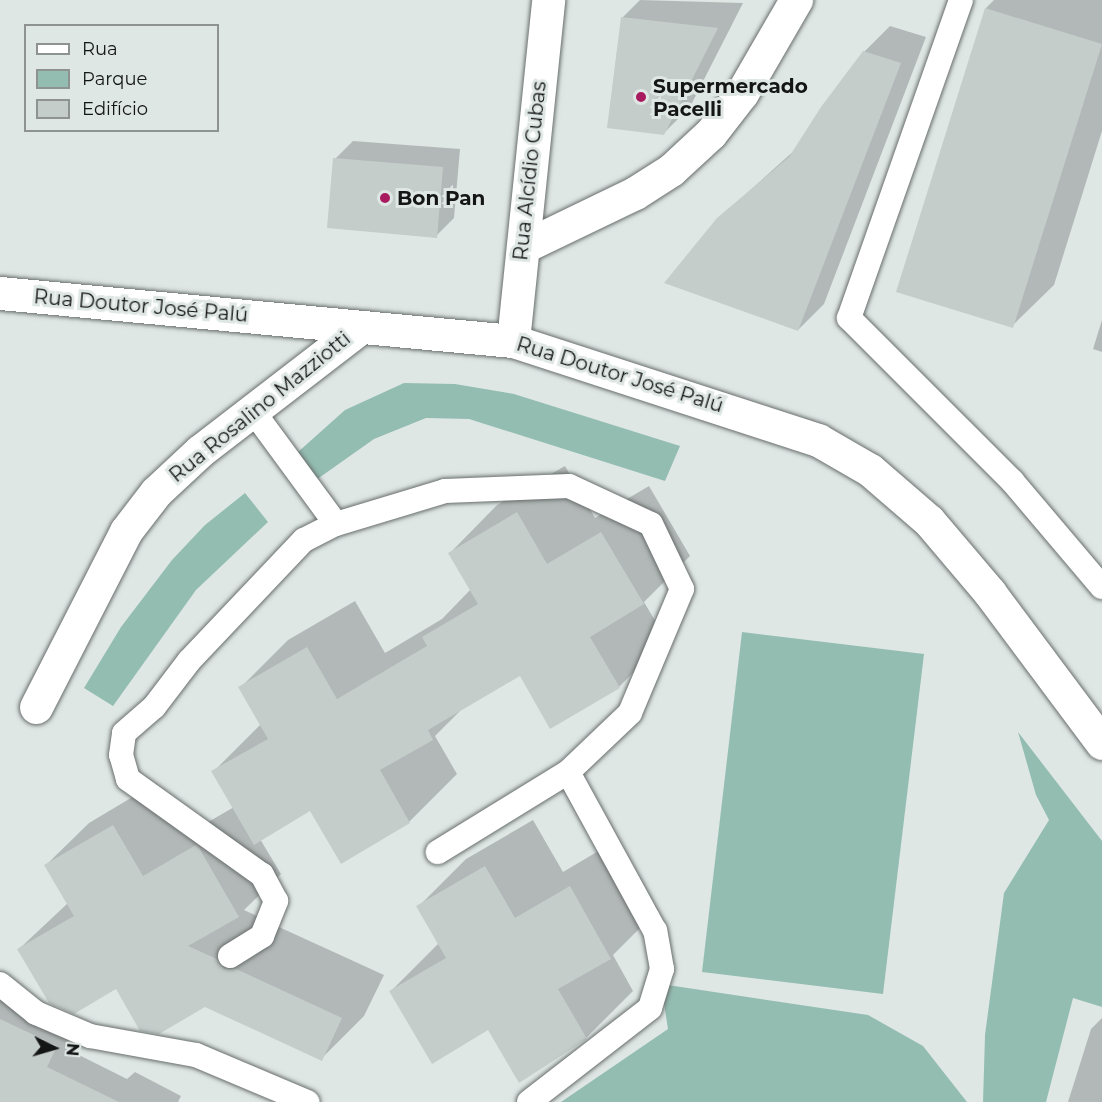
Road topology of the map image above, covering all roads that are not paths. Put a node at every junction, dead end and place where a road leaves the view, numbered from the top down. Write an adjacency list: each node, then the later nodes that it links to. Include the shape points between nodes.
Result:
1 (548, 0): 4 (street, Rua Alcídio Cubas)
2 (796, 0): 4 (street, via 742,93 711,133 671,170 635,193)
3 (961, 0): 10 (lane, via 849,318 1012,481)
4 (523, 248): 7 (street, Rua Alcídio Cubas)
5 (0, 293): 6 (street, Rua Doutor José Palú)
6 (361, 327): 7 (street, Rua Doutor José Palú); 8 (street, Rua Rosalino Mazziotti)
7 (513, 341): 12 (street, Rua Doutor José Palú, via 767,421 818,440 870,470 929,520 990,593)
8 (253, 411): 9 (lane); 11 (street, Rua Rosalino Mazziotti, via 200,451 156,492 126,531)
9 (336, 524): 13 (lane, via 445,491 569,486 651,524 682,589 630,713); 15 (lane, via 304,540 189,661 154,706 124,733 121,755 128,779 262,875 276,901 262,936)
10 (1102, 587)
11 (36, 707)
12 (1102, 743)
13 (567, 772): 14 (lane); 18 (lane, via 655,931 662,969 650,1008)
14 (438, 852)
15 (231, 956)
16 (0, 984): 17 (lane, via 36,1013 90,1036 196,1055)
17 (307, 1102)
18 (529, 1102)

